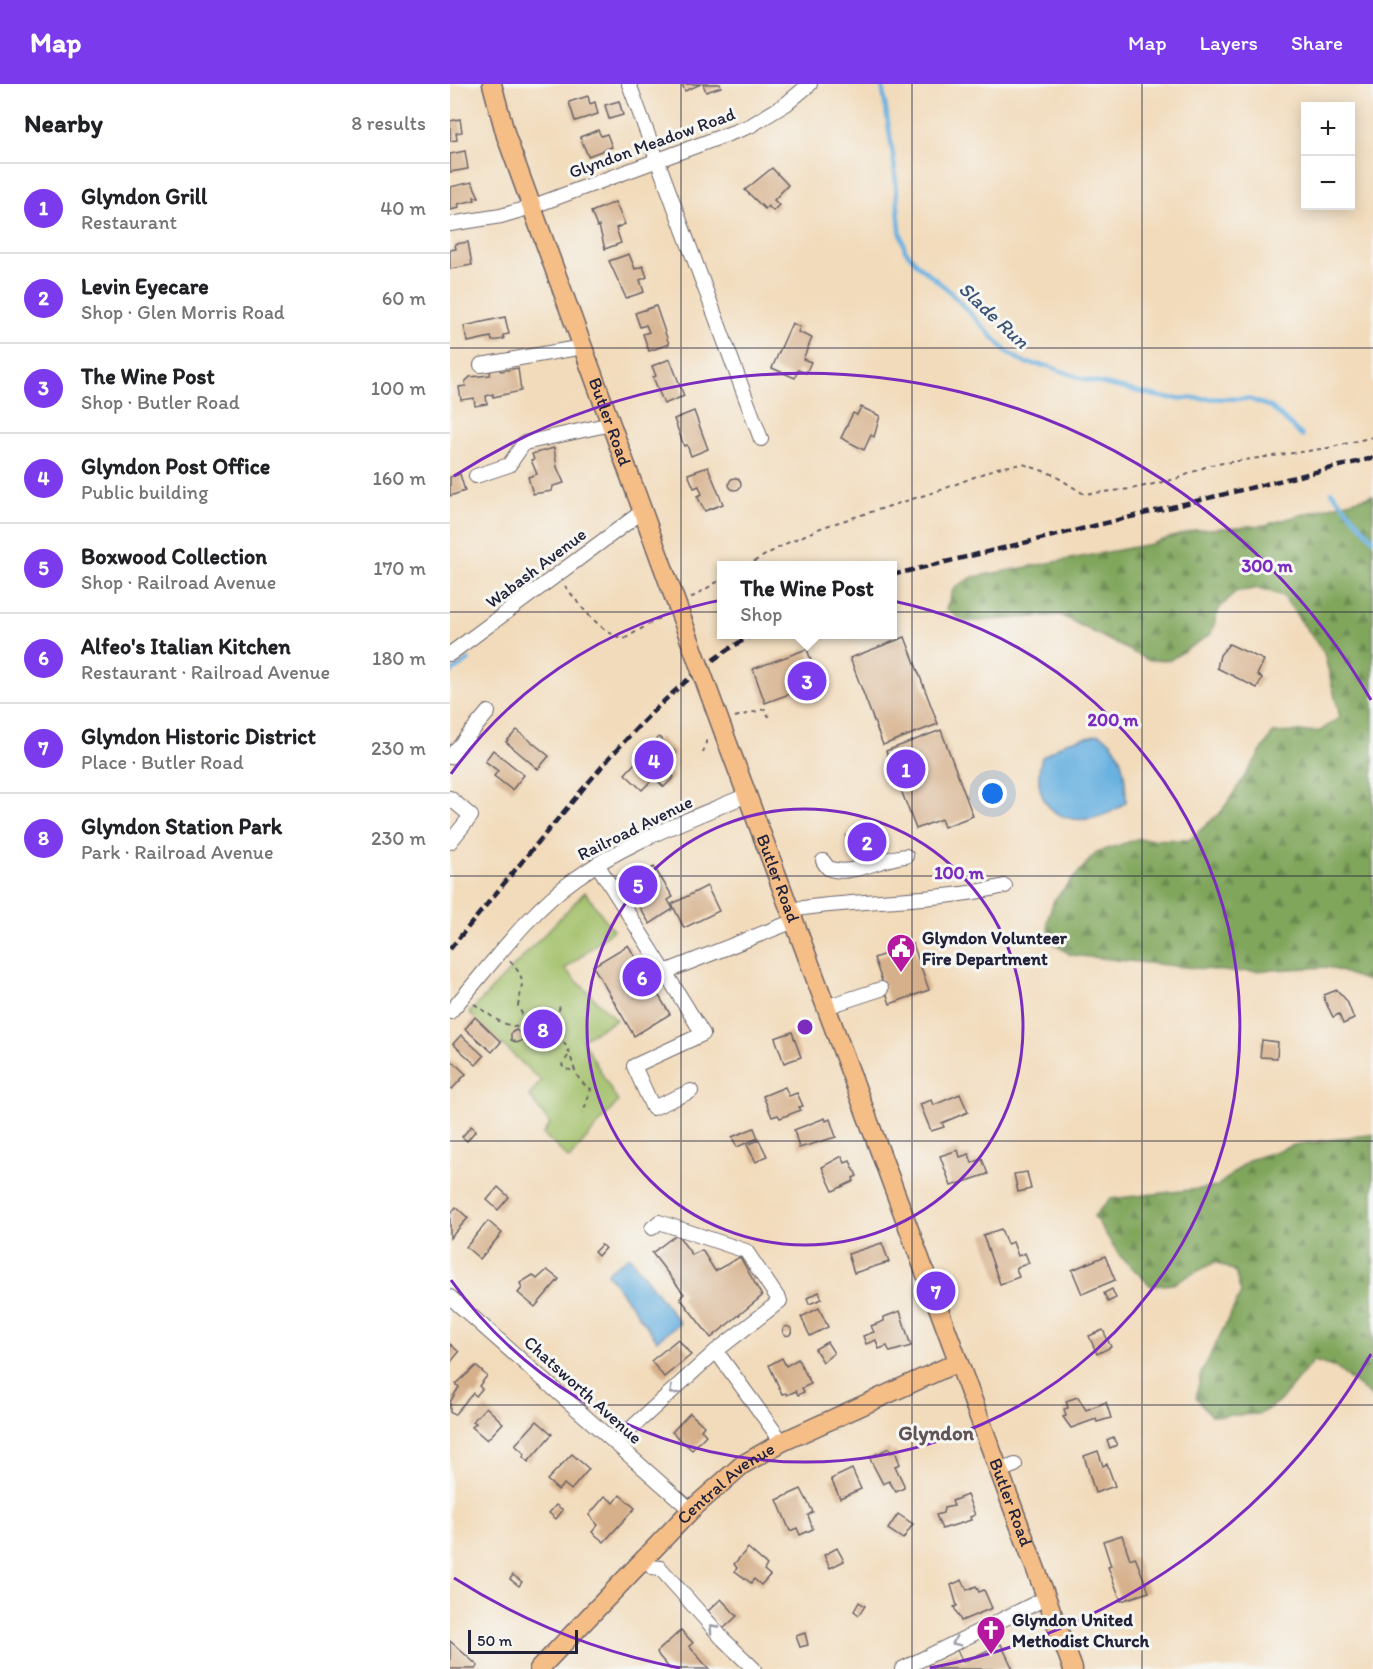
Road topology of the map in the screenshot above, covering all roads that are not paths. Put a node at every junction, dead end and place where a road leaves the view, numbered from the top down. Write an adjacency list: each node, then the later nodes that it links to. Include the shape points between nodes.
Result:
1 (492, 84): 5 (main road, Butler Road)
2 (629, 84): 4 (street)
3 (810, 84): 4 (street, Glyndon Meadow Road, via 750,126)
4 (657, 162): 5 (street, Glyndon Meadow Road); 10 (street)
5 (531, 207): 6 (street, Glyndon Meadow Road); 7 (main road, Butler Road)
6 (450, 224)
7 (583, 347): 8 (street); 9 (main road, Butler Road)
8 (481, 365)
9 (611, 424): 11 (street, via 524,443 509,465); 12 (main road, Butler Road)
10 (760, 439)
11 (476, 476)
12 (643, 511): 13 (street, Wabash Avenue); 16 (main road, Butler Road, bridge)
13 (450, 654)
14 (488, 712): 15 (street)
15 (450, 757)
16 (747, 795): 21 (street, Railroad Avenue); 23 (main road, Butler Road)
17 (450, 798): 18 (street, via 471,816)
18 (450, 842)
19 (906, 856): 20 (street, via 890,857 845,872 828,868)
20 (823, 861)
21 (597, 864): 24 (street); 27 (street, Railroad Avenue, via 549,901)
22 (1005, 886): 23 (street, via 954,897 836,903)
23 (792, 915): 24 (street); 26 (main road, Butler Road)
24 (665, 972): 28 (street, via 704,1035 634,1066 653,1108)
25 (881, 989): 26 (street)
26 (826, 1007): 32 (main road, Butler Road)
27 (450, 1012)
28 (691, 1091)
29 (652, 1228): 31 (street, via 659,1222 746,1251 780,1301)
30 (450, 1297): 34 (street, Chatsworth Avenue)
31 (716, 1352): 33 (street); 34 (street, one-way to 34)
32 (958, 1362): 33 (main road, Central Avenue); 37 (main road, Butler Road, via 1007,1468)
33 (782, 1442): 35 (main road, Central Avenue, via 742,1465)
34 (615, 1443): 35 (street, Chatsworth Avenue)
35 (691, 1510): 36 (main road, Central Avenue)
36 (644, 1560): 38 (main road, Central Avenue); 39 (street, one-way to 36, via 660,1568)
37 (1046, 1598): 40 (street, one-way to 40); 41 (main road, Butler Road)
38 (539, 1669)
39 (754, 1669)
40 (902, 1669)
41 (1073, 1669)

